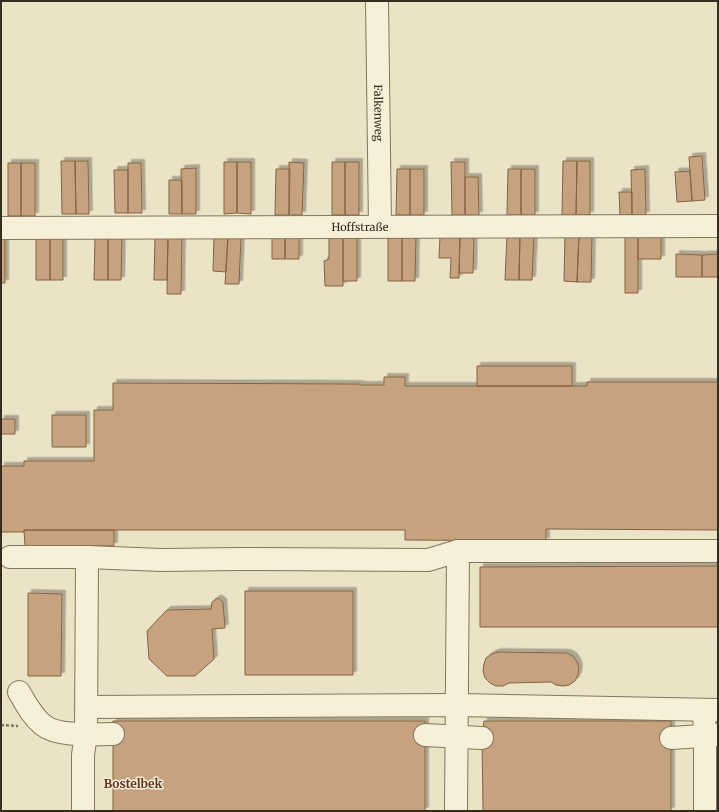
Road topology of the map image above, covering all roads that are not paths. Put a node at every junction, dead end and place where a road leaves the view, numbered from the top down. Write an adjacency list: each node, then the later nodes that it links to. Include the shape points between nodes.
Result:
1 (377, 1): 2 (street, Falkenweg)
2 (380, 226): 3 (street, Hoffstraße); 4 (street, Hoffstraße)
3 (718, 226)
4 (1, 228)
5 (458, 551): 6 (street); 8 (street, via 428,560 161,560); 10 (street)
6 (718, 551)
7 (10, 557): 8 (street)
8 (87, 557): 11 (street)
9 (19, 692): 13 (street, via 28,708 44,726 62,733)
10 (457, 705): 11 (street); 12 (street); 17 (street)
11 (87, 707): 13 (street)
12 (711, 710): 15 (street)
13 (86, 734): 14 (street); 20 (street, via 83,755)
14 (113, 734)
15 (711, 735): 19 (street); 22 (street)
16 (425, 736): 17 (street)
17 (457, 737): 18 (street); 21 (street)
18 (482, 738)
19 (671, 738)
20 (83, 811)
21 (456, 811)
22 (705, 811)

